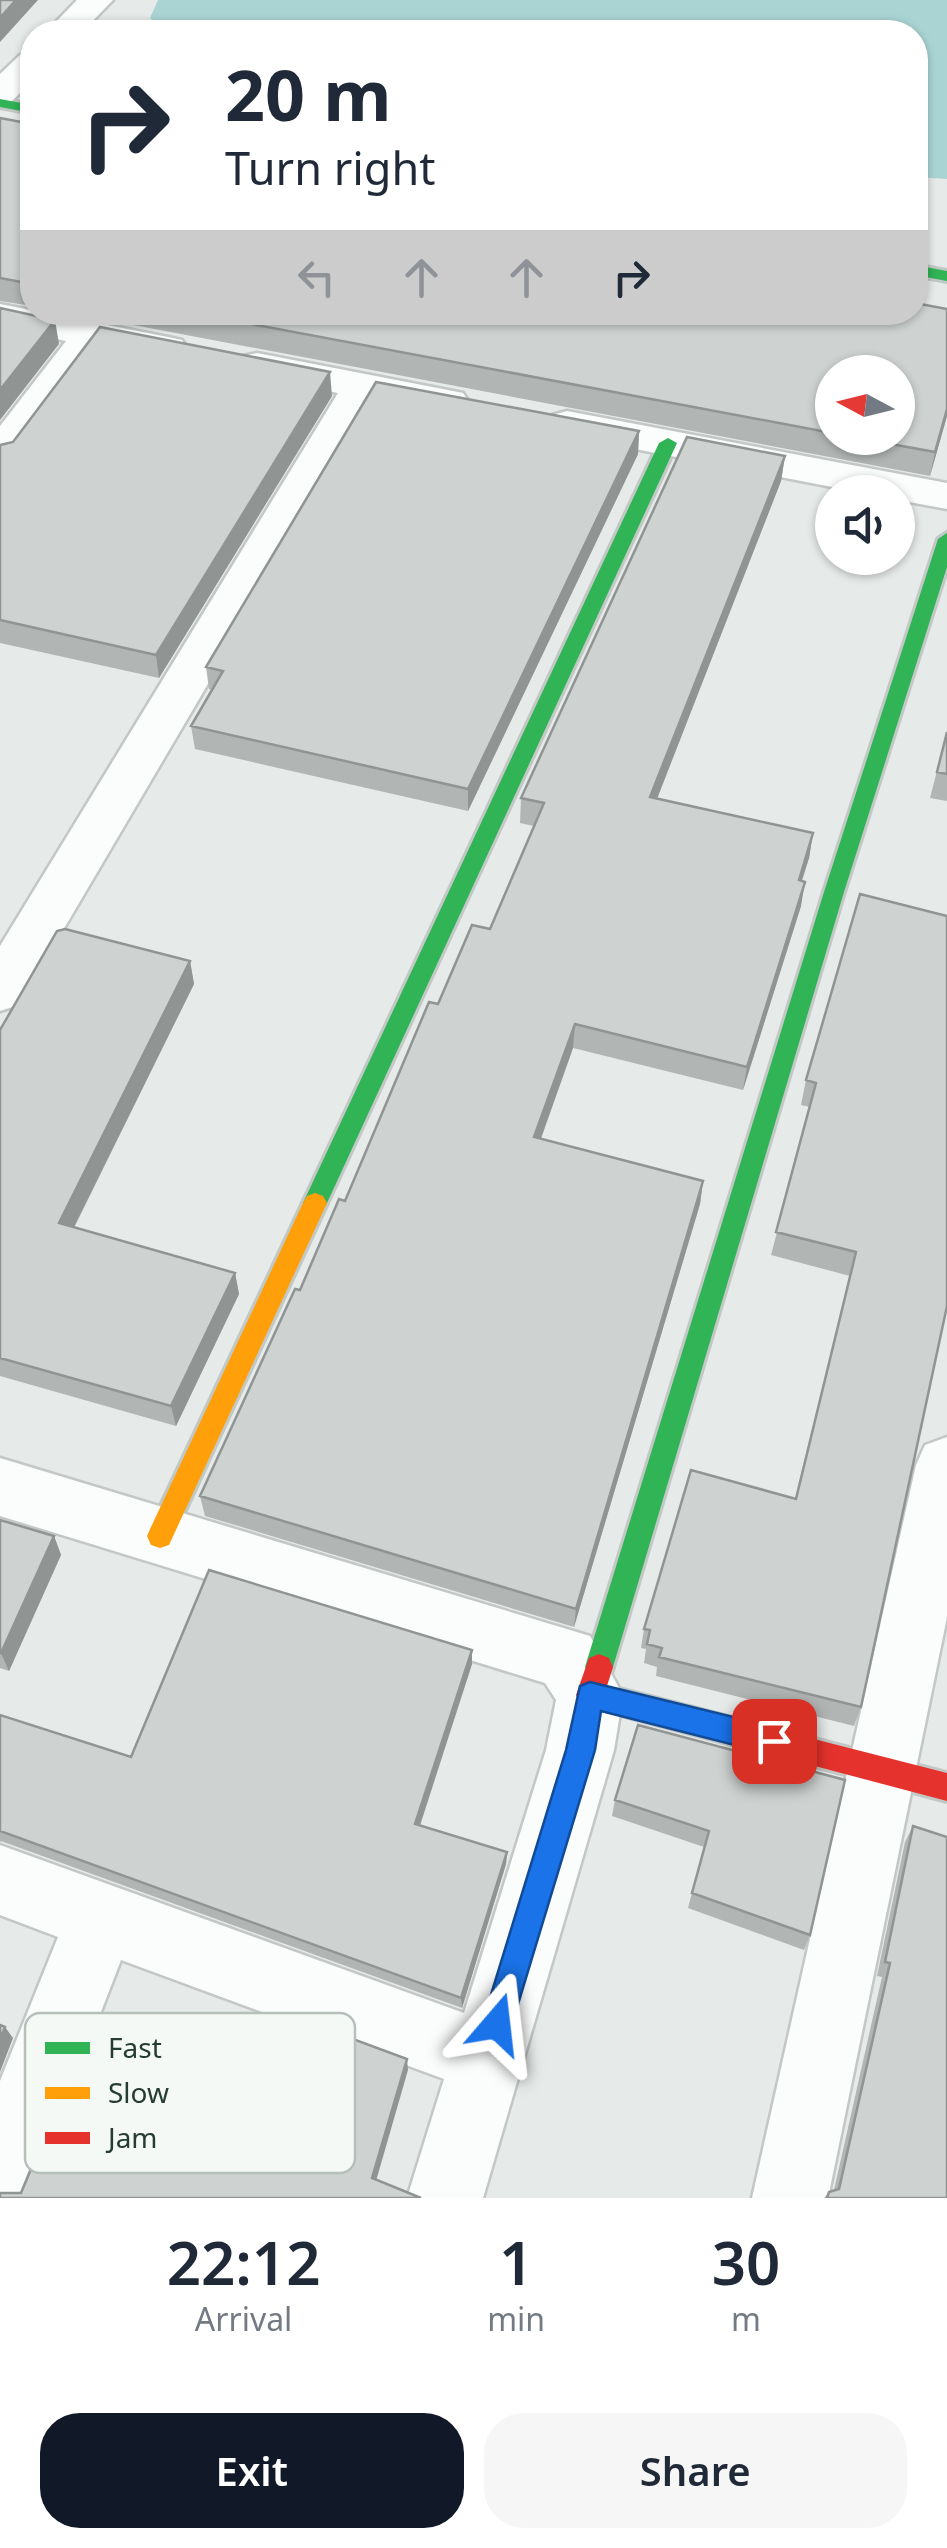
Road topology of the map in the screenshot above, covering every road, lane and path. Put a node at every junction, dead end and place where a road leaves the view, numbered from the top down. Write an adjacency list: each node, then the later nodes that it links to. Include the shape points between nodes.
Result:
1 (96, 0): 2 (street)
2 (75, 20)
3 (20, 74): 4 (street)
4 (0, 94)
5 (46, 325): 6 (street)
6 (92, 334): 7 (street); 11 (street)
7 (363, 385): 8 (street); 14 (street)
8 (477, 407)
9 (535, 418): 10 (street)
10 (668, 443): 12 (street); 17 (street)
11 (0, 455)
12 (947, 496)
13 (947, 539): 18 (street, via 853,897)
14 (0, 991)
15 (947, 1465): 19 (street)
16 (0, 1487): 17 (street)
17 (160, 1536): 18 (street, via 567,1658)
18 (590, 1695): 19 (street); 23 (street, via 580,1750)
19 (916, 1778): 27 (street)
20 (0, 1880): 21 (street)
21 (102, 1916): 22 (street); 23 (street)
22 (64, 2013)
23 (486, 2058): 26 (street)
24 (25, 2112): 25 (street)
25 (0, 2176)
26 (445, 2198)
27 (790, 2198)

